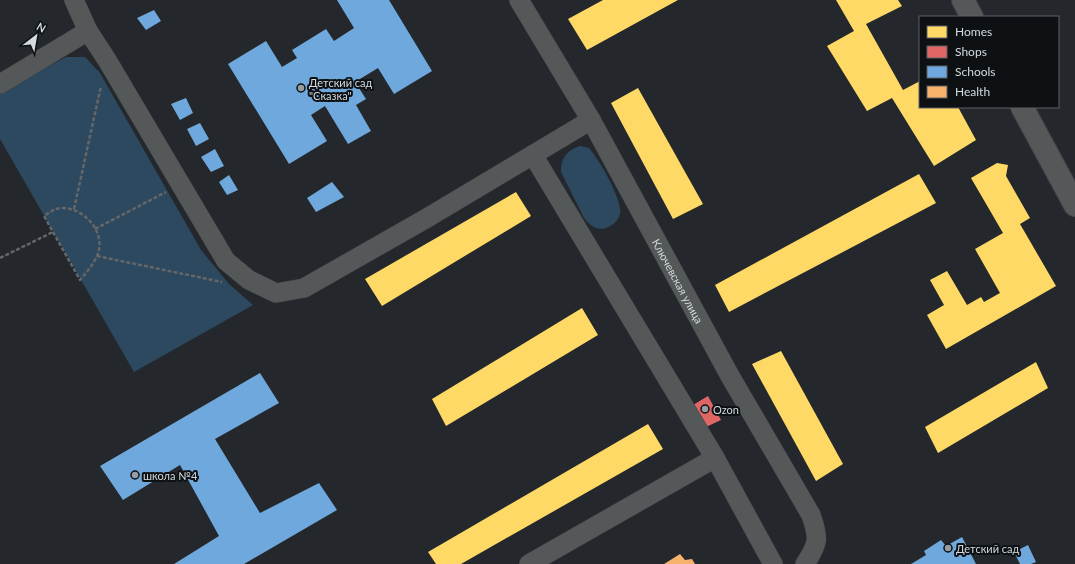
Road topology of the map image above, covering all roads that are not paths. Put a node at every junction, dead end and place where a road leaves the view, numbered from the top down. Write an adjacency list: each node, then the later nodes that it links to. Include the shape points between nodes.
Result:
1 (74, 0): 5 (street)
2 (519, 0): 8 (street, Ключевская улица)
3 (963, 0): 4 (street)
4 (971, 16)
5 (88, 31): 6 (street); 9 (street, via 226,261 249,280 276,293 304,288)
6 (0, 84)
7 (1023, 108): 10 (street)
8 (591, 120): 9 (street); 14 (street, Ключевская улица, via 730,376 811,515 817,534 814,551)
9 (533, 155): 11 (street)
10 (1075, 205)
11 (715, 458): 12 (street); 13 (street)
12 (529, 564)
13 (772, 564)
14 (805, 564)

